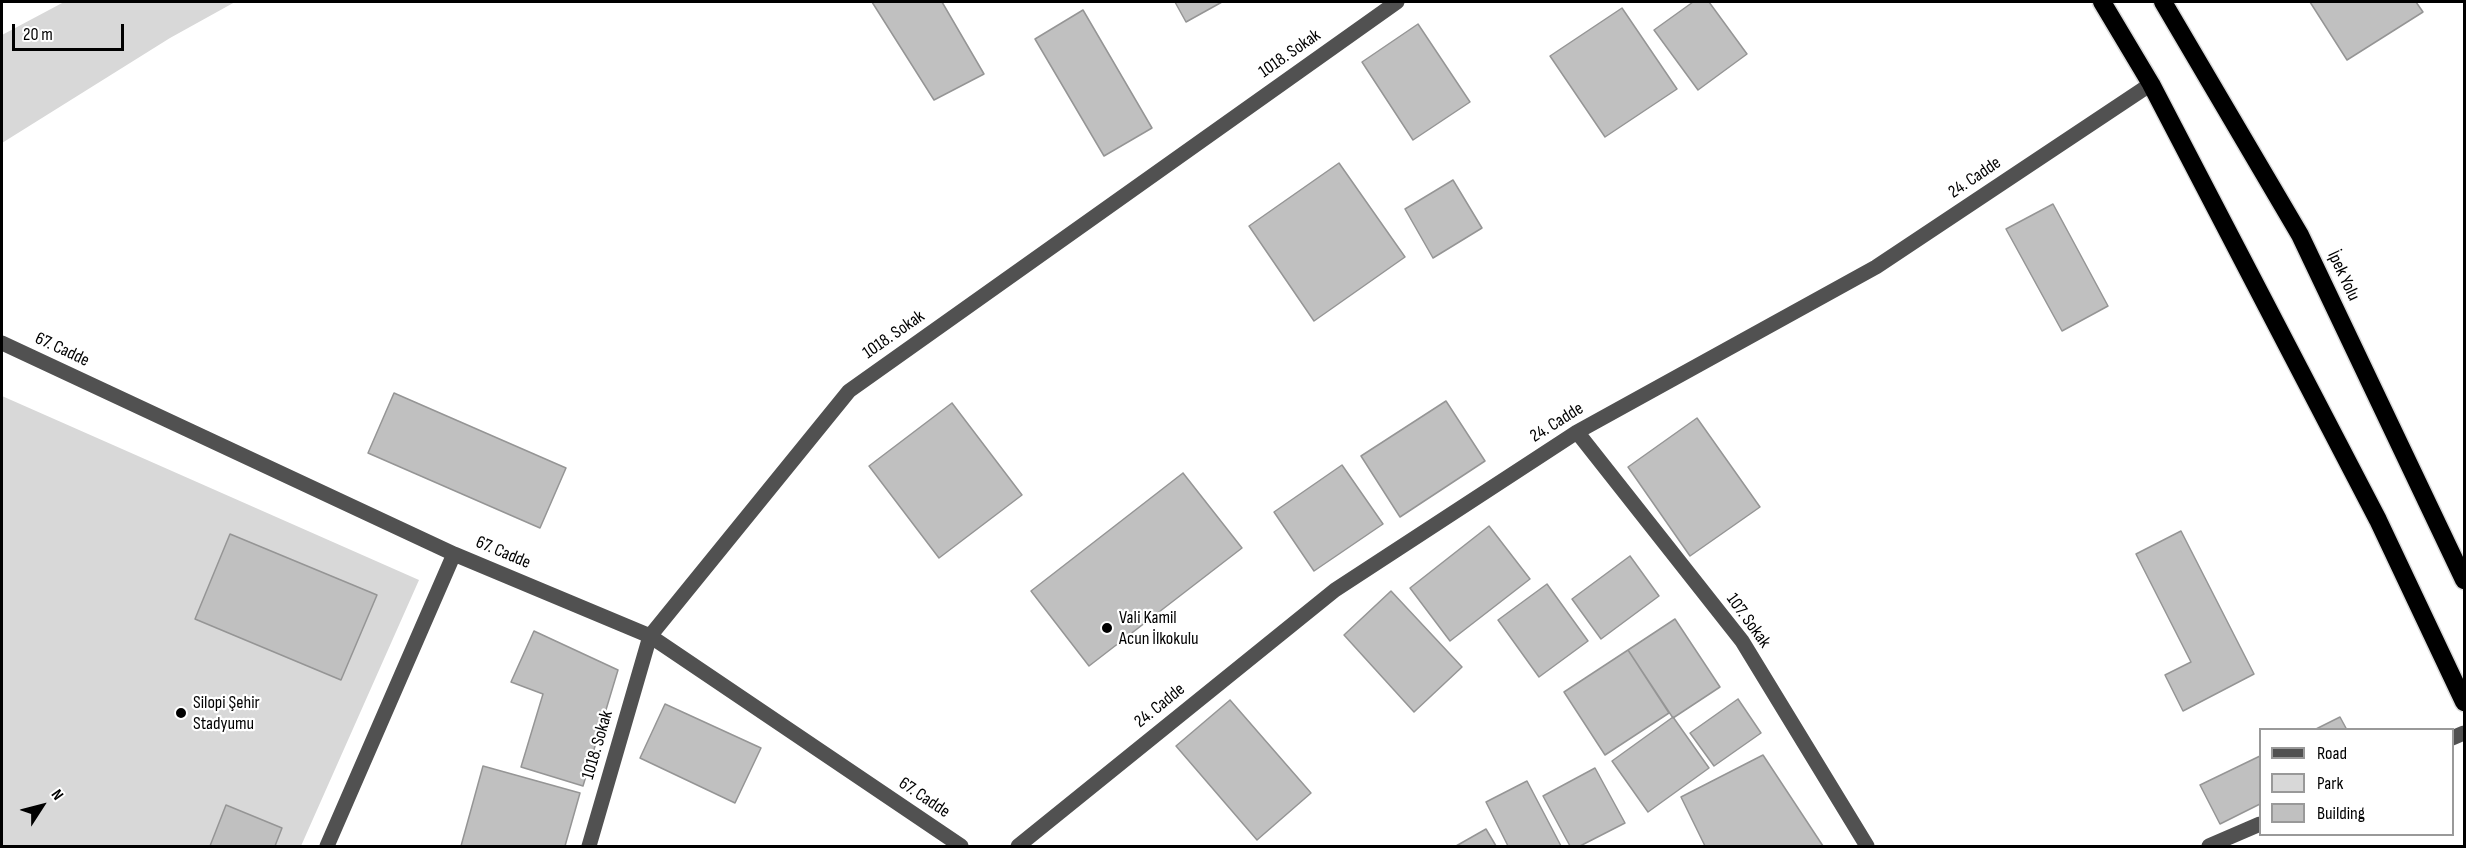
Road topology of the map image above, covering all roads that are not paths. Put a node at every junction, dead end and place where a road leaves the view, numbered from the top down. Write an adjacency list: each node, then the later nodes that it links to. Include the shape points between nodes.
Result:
1 (1397, 2): 9 (street, 1018. Sokak, via 849,391)
2 (2102, 2): 4 (highway)
3 (2163, 2): 8 (highway, İpek Yolu, via 2300,235)
4 (2151, 84): 6 (street, 24. Cadde, via 1876,267); 10 (highway, via 2378,519)
5 (2, 343): 7 (street, 67. Cadde)
6 (1577, 432): 15 (street, 24. Cadde, via 1335,590); 16 (street, 107. Sokak, via 1742,641)
7 (454, 554): 9 (street, 67. Cadde); 12 (street)
8 (2464, 580)
9 (650, 636): 13 (street, 1018. Sokak); 14 (street, 67. Cadde)
10 (2464, 702)
11 (2259, 824): 17 (street)
12 (327, 846)
13 (589, 846)
14 (961, 846)
15 (1018, 846)
16 (1867, 846)
17 (2209, 846)

